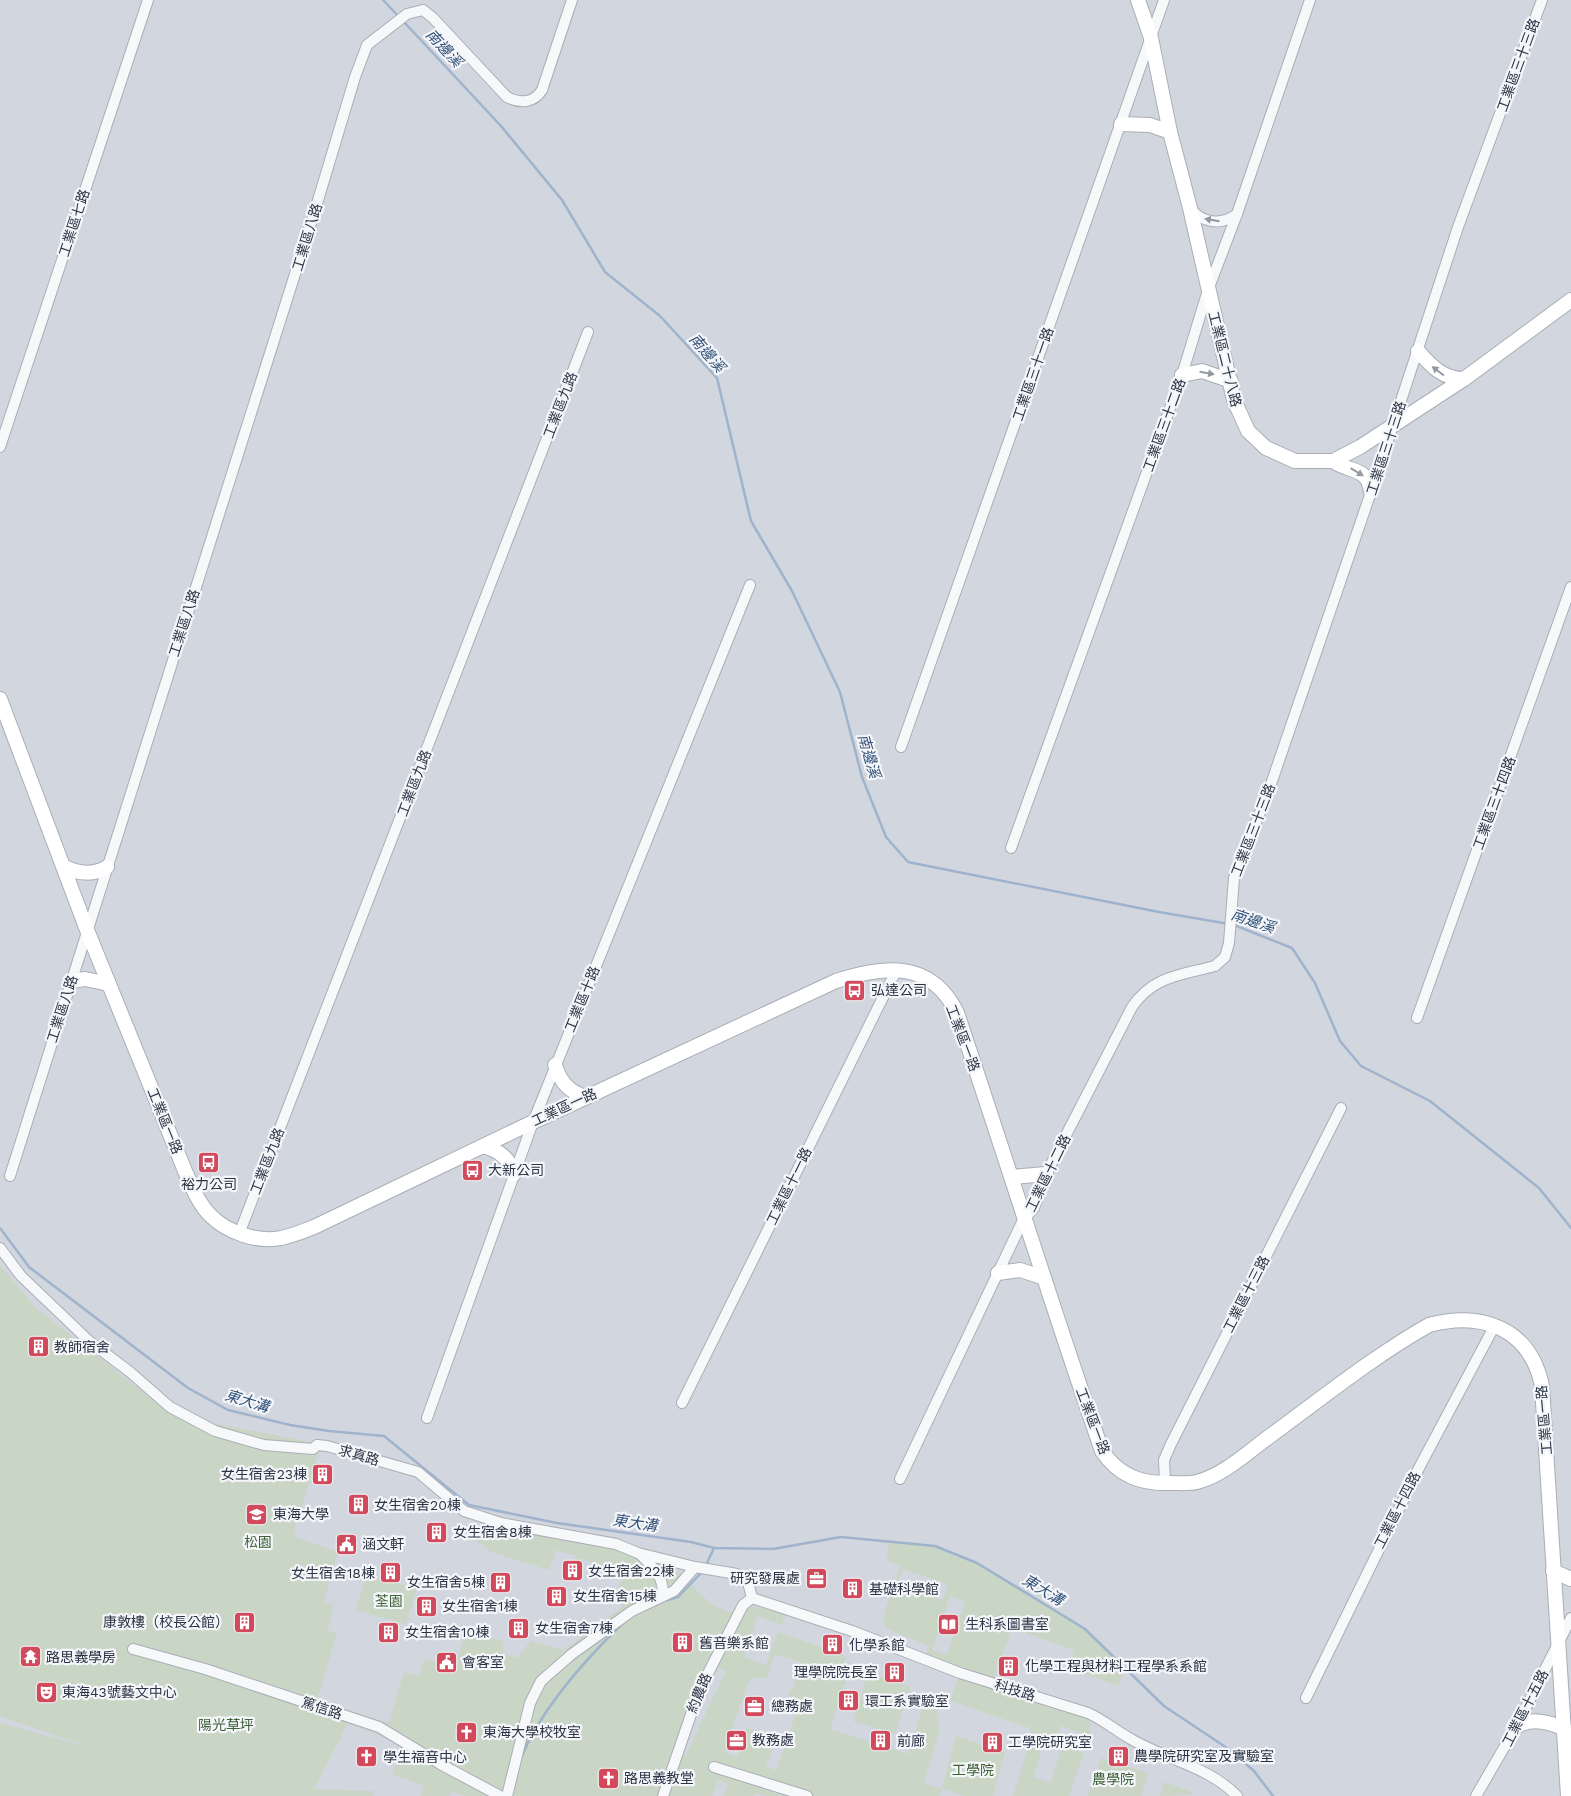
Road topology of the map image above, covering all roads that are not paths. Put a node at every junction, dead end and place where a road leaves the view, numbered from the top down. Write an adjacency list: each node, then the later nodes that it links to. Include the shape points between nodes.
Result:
1 (148, 0): 20 (street, 工業區七路)
2 (572, 0): 29 (street, 工業區八路, via 542,90 538,97 526,101 507,97 422,10 407,14 367,45)
3 (1138, 0): 7 (street, 工業區二十八路)
4 (1164, 0): 7 (street, 工業區三十一路)
5 (1310, 0): 11 (street, 工業區三十二路)
6 (1542, 0): 15 (street, 工業區三十三路, via 1458,227)
7 (1150, 38): 8 (street, 工業區三十一路); 9 (street, 工業區二十八路)
8 (1121, 124): 9 (street, via 1150,125); 26 (street, 工業區三十一路)
9 (1170, 132): 10 (street, 工業區二十八路)
10 (1190, 208): 11 (street, one-way to 10, via 1225,221 1212,222); 12 (street, 工業區二十八路)
11 (1237, 214): 12 (street, 工業區三十二路)
12 (1208, 290): 16 (street, 工業區三十二路); 18 (street, 工業區二十八路)
13 (1571, 300): 17 (street)
14 (588, 332): 46 (street, 工業區九路)
15 (1418, 351): 17 (street, one-way to 15, via 1448,378); 19 (street, 工業區三十三路)
16 (1182, 375): 18 (street, one-way to 18, via 1202,371); 27 (street, 工業區三十二路)
17 (1464, 379): 19 (street)
18 (1231, 381): 21 (street, 工業區二十八路, via 1242,421 1266,448 1295,461)
19 (1394, 424): 21 (street); 22 (street, 工業區三十三路)
20 (0, 447)
21 (1333, 462): 22 (street, one-way to 22, via 1361,473)
22 (1371, 492): 31 (street, 工業區三十三路, via 1270,787 1234,878)
23 (750, 585): 36 (street, 工業區十路)
24 (1571, 587): 35 (street, 工業區三十四路)
25 (0, 700): 28 (street, 工業區一路)
26 (901, 747)
27 (1011, 848)
28 (65, 867): 29 (street, via 80,872 96,872); 30 (street, 工業區一路)
29 (107, 867): 30 (street, 工業區八路)
30 (87, 930): 33 (street, 工業區八路); 34 (street, 工業區一路)
31 (1229, 943): 42 (street, 工業區十二路, via 1224,957 1215,966 1161,981 1140,995)
32 (897, 969): 37 (street, 工業區一路, via 876,970 836,981); 44 (street, 工業區一路, via 929,981 952,1003); 51 (street, 工業區十一路)
33 (71, 981): 34 (street, via 85,979); 43 (street, 工業區八路)
34 (109, 984): 46 (street, 工業區一路, via 200,1202 210,1216)
35 (1417, 1018)
36 (556, 1065): 37 (street, via 564,1085); 39 (street, 工業區十路)
37 (586, 1097): 39 (street, 工業區一路)
38 (1341, 1108): 54 (street, 工業區十三路, via 1171,1444 1164,1460)
39 (532, 1122): 40 (street, 工業區一路); 41 (street, 工業區十路)
40 (483, 1146): 41 (street, via 508,1160); 46 (street, 工業區一路, via 314,1227 281,1238 261,1239)
41 (514, 1174): 52 (street, 工業區十路)
42 (1046, 1174): 44 (street); 45 (street, 工業區十二路, via 1034,1208)
43 (10, 1176)
44 (1012, 1177): 45 (street, 工業區一路)
45 (1023, 1220): 48 (street, 工業區十二路); 49 (street, 工業區一路)
46 (239, 1234)
47 (0, 1248): 55 (street, 求真路, via 20,1276 89,1341 170,1407 215,1431 264,1445 313,1449 317,1445 327,1446 418,1472 464,1511 501,1523 616,1544)
48 (998, 1274): 49 (street, via 1020,1270); 53 (street, 工業區十二路)
49 (1042, 1277): 54 (street, 工業區一路, via 1102,1451 1117,1470 1131,1478)
50 (1495, 1325): 54 (street, 工業區一路, via 1465,1320 1429,1325 1216,1475 1196,1482); 57 (street, 工業區一路, via 1522,1345 1538,1369); 64 (street, 工業區十四路, via 1407,1491)
51 (682, 1403)
52 (427, 1418)
53 (900, 1479)
54 (1165, 1484)
55 (638, 1553): 56 (street, 求真路); 59 (street, via 658,1573)
56 (695, 1567): 59 (street, via 674,1590); 60 (street, 求真路, via 744,1577)
57 (1553, 1571): 58 (street); 62 (street, 工業區一路)
58 (1571, 1579)
59 (663, 1594): 68 (street, via 632,1611 541,1681 530,1703)
60 (752, 1598): 70 (street, 約農路, via 743,1605 699,1691); 72 (street, 科技路, via 852,1631 960,1673 1088,1713 1132,1740 1207,1775)
61 (1571, 1618): 62 (street, 工業區十五路)
62 (1557, 1643): 65 (street, 工業區十五路); 66 (street, 工業區一路)
63 (132, 1649): 69 (street, 篤信路, via 205,1669 379,1727 442,1766)
64 (1306, 1698)
65 (1516, 1727): 66 (street, via 1533,1722 1551,1723); 73 (street, 工業區十五路)
66 (1564, 1729): 74 (street, 工業區一路)
67 (714, 1767): 71 (street)
68 (510, 1789)
69 (500, 1796)
70 (663, 1796)
71 (807, 1796)
72 (1237, 1796)
73 (1476, 1796)
74 (1568, 1796)

